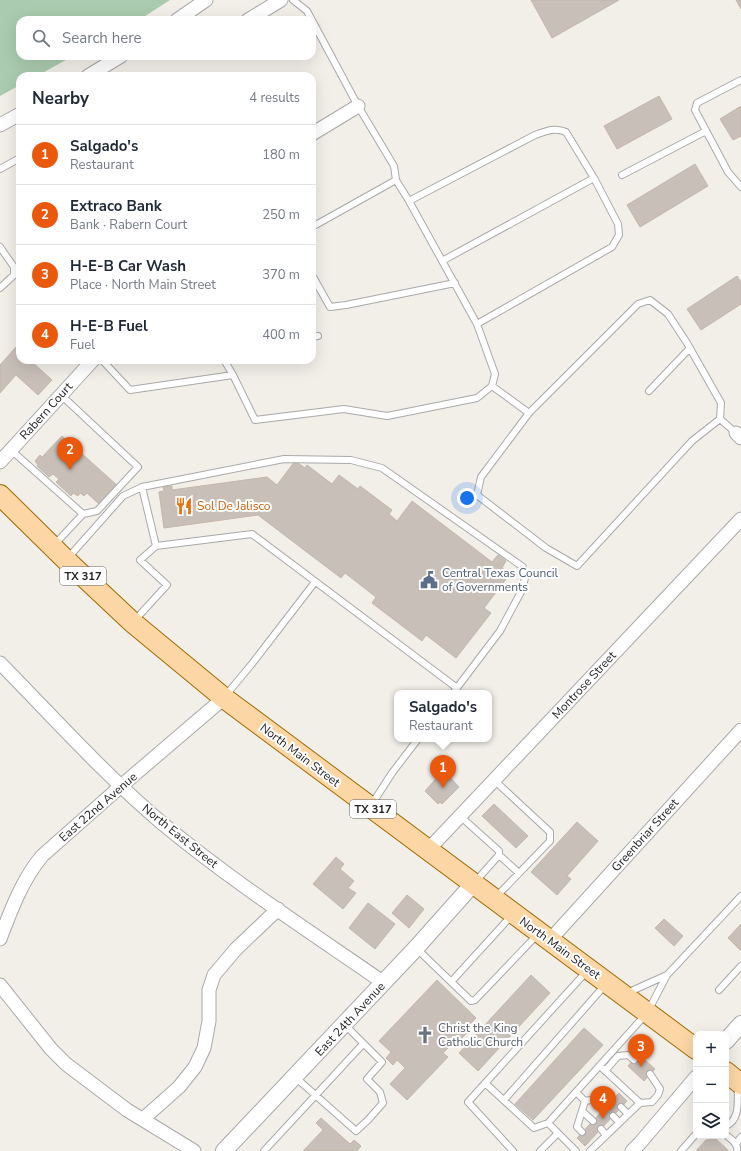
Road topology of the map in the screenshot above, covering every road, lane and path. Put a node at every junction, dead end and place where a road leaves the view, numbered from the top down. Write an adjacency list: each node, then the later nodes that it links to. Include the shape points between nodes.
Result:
1 (206, 0): 4 (street)
2 (281, 0): 5 (street)
3 (293, 0): 6 (lane)
4 (183, 16)
5 (255, 16)
6 (310, 16)
7 (316, 28): 11 (lane)
8 (115, 60): 9 (street)
9 (95, 72)
10 (741, 80): 14 (lane, via 697,103 694,110)
11 (358, 106): 15 (street); 20 (lane, via 394,166)
12 (16, 116): 13 (street)
13 (0, 125)
14 (706, 131): 18 (lane); 21 (lane, via 728,172)
15 (316, 132)
16 (16, 160): 17 (lane)
17 (0, 169)
18 (622, 176)
19 (594, 178): 22 (lane, via 566,132 560,129 549,130); 25 (lane); 29 (lane, via 618,224 619,235 612,247)
20 (396, 180): 22 (lane); 23 (lane)
21 (741, 187)
22 (409, 202): 25 (lane)
23 (316, 225)
24 (0, 248): 28 (lane, via 14,267 14,275)
25 (442, 261): 27 (lane)
26 (316, 282): 27 (lane, via 330,307)
27 (455, 283): 29 (lane)
28 (0, 288)
29 (477, 324): 35 (lane, via 495,374)
30 (690, 348): 36 (lane); 38 (lane, via 668,314 650,300 638,304); 39 (lane, via 721,403)
31 (89, 364): 37 (street, Rabern Court)
32 (106, 364): 34 (lane, via 130,390)
33 (226, 364): 34 (lane)
34 (233, 375): 35 (lane, via 255,420 344,409 387,416 477,398)
35 (492, 386): 38 (lane)
36 (649, 391)
37 (61, 395): 41 (street, Rabern Court); 45 (lane, via 138,467 97,511)
38 (529, 413): 39 (lane, via 482,478 477,495 546,548 577,566 692,441)
39 (720, 419): 40 (lane)
40 (739, 436)
41 (11, 450): 42 (street, Rabern Court); 45 (lane)
42 (0, 462)
43 (142, 487): 47 (lane); 48 (lane, via 123,496); 53 (lane, via 284,459 351,460 382,468 523,567 525,578 522,590 500,631)
44 (3, 503): 48 (main road, North Main Street / TX 317)
45 (83, 514): 48 (lane)
46 (741, 520): 57 (street, Montrose Street)
47 (156, 546): 49 (lane, via 252,534); 50 (lane, via 140,560 168,585)
48 (59, 554): 50 (main road, North Main Street / TX 317)
49 (315, 582): 52 (lane); 54 (lane)
50 (132, 622): 54 (main road, North Main Street / TX 317)
51 (0, 662): 58 (street, North East Street)
52 (454, 690)
53 (456, 690)
54 (224, 698): 58 (street, East 22nd Avenue); 59 (main road, North Main Street / TX 317)
55 (741, 730): 69 (street, Greenbriar Street)
56 (416, 742): 59 (lane)
57 (494, 780): 60 (street, Montrose Street); 63 (lane, via 550,832 550,841)
58 (121, 786): 67 (street, North East Street, via 203,856); 70 (street, East 22nd Avenue, via 42,856 22,885)
59 (370, 808): 61 (main road, North Main Street / TX 317)
60 (460, 816): 61 (street, Montrose Street); 62 (lane, via 499,851)
61 (427, 850): 64 (main road, North Main Street / TX 317)
62 (499, 855): 63 (lane); 64 (lane)
63 (519, 873): 66 (lane)
64 (473, 884): 66 (main road, North Main Street / TX 317); 71 (street, East 24th Avenue)
65 (741, 896): 74 (lane)
66 (493, 899): 68 (main road, North Main Street / TX 317)
67 (278, 909): 75 (street, North East Street); 106 (street, via 214,974 209,990 209,1021 204,1048 195,1067 179,1087)
68 (513, 914): 69 (main road, North Main Street / TX 317); 76 (lane)
69 (544, 937): 73 (main road, North Main Street / TX 317); 76 (lane, via 475,1000 471,1001)
70 (0, 939)
71 (416, 948): 75 (street, East 24th Avenue); 76 (lane)
72 (741, 966): 79 (lane)
73 (588, 970): 78 (main road, North Main Street / TX 317); 93 (lane)
74 (667, 975): 78 (lane); 80 (lane)
75 (384, 982): 82 (street, East 24th Avenue)
76 (451, 982)
77 (0, 985): 106 (street, via 66,1064)
78 (615, 989): 80 (main road, North Main Street / TX 317); 97 (lane)
79 (720, 990)
80 (647, 1013): 85 (main road, North Main Street / TX 317); 87 (lane)
81 (741, 1024): 83 (street)
82 (344, 1025): 84 (lane); 90 (street, East 24th Avenue)
83 (729, 1038)
84 (363, 1044): 95 (lane); 95 (lane, via 382,1062 367,1078 380,1092 383,1103 368,1120 356,1130)
85 (693, 1047)
86 (634, 1060): 88 (lane, via 628,1055 618,1056)
87 (600, 1066): 88 (lane); 94 (lane)
88 (606, 1071): 100 (lane)
89 (650, 1074): 100 (lane, via 660,1089 658,1095 652,1102)
90 (295, 1077): 95 (lane); 122 (street, East 24th Avenue)
91 (735, 1079): 110 (lane, via 737,1110 735,1118)
92 (693, 1081): 128 (street)
93 (485, 1083): 97 (lane); 124 (lane, via 468,1102)
94 (576, 1092): 99 (lane); 109 (lane)
95 (315, 1095): 123 (lane)
96 (594, 1099): 98 (lane, via 609,1097); 99 (lane); 102 (lane)
97 (504, 1100): 109 (lane, via 534,1128)
98 (612, 1100)
99 (585, 1101): 103 (lane)
100 (640, 1103): 104 (lane)
101 (621, 1107): 104 (lane)
102 (604, 1108)
103 (582, 1111): 107 (lane); 113 (lane, via 577,1127)
104 (628, 1114): 108 (lane)
105 (613, 1116): 108 (lane)
106 (143, 1120): 121 (street)
107 (592, 1121)
108 (620, 1122): 114 (lane)
109 (548, 1123): 112 (lane)
110 (729, 1123)
111 (601, 1129): 114 (lane)
112 (558, 1132): 125 (lane); 126 (lane)
113 (582, 1132)
114 (606, 1135): 120 (lane)
115 (693, 1137): 129 (lane)
116 (729, 1137): 119 (lane)
117 (741, 1137): 119 (lane)
118 (591, 1140): 120 (lane)
119 (736, 1144): 130 (lane)
120 (596, 1145): 127 (lane)
121 (194, 1151)
122 (224, 1151)
123 (264, 1151)
124 (513, 1151)
125 (540, 1151)
126 (576, 1151)
127 (590, 1151)
128 (632, 1151)
129 (681, 1151)
130 (737, 1151)

